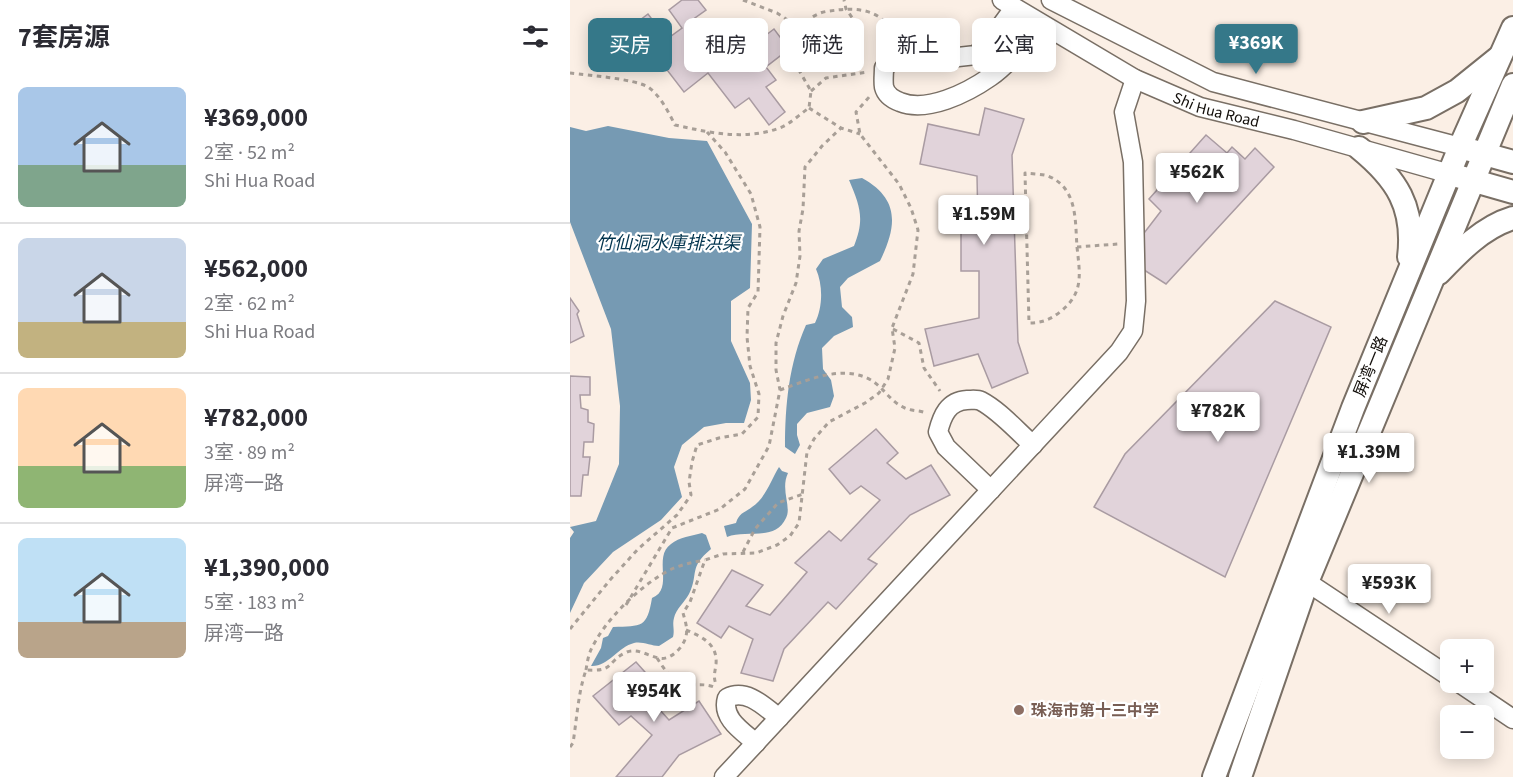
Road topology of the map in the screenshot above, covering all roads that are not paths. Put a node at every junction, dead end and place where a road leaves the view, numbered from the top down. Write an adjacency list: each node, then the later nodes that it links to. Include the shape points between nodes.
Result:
1 (1054, 1): 12 (street, Shi Hua Road, via 1213,82)
2 (1008, 4): 3 (street); 4 (street, Shi Hua Road)
3 (1001, 18)
4 (1031, 18)
5 (1513, 28): 8 (main road, 屏湾一路)
6 (1056, 33): 10 (street, Shi Hua Road)
7 (972, 55): 9 (street, via 914,53 890,62 884,88 891,99 908,106 934,104)
8 (1502, 56): 12 (main road, via 1447,98 1426,108); 13 (main road, 屏湾一路)
9 (995, 72)
10 (1135, 79): 14 (street, Shi Hua Road, via 1200,107); 23 (street, via 1124,112 1133,162 1133,331 1119,352)
11 (1513, 85): 15 (main road, 屏湾一路)
12 (1363, 122): 13 (street, Shi Hua Road)
13 (1460, 147): 15 (main road); 17 (main road, 屏湾一路)
14 (1359, 148): 17 (street, Shi Hua Road); 21 (main road, via 1394,182 1404,202 1411,247)
15 (1483, 154): 16 (main road); 18 (main road, 屏湾一路)
16 (1513, 162)
17 (1450, 174): 18 (main road); 21 (main road, 屏湾一路)
18 (1472, 181): 19 (main road); 22 (main road, 屏湾一路)
19 (1513, 192)
20 (1513, 218): 22 (main road, via 1466,246)
21 (1408, 272): 32 (main road, 屏湾一路)
22 (1430, 283): 25 (main road, 屏湾一路)
23 (1033, 445): 24 (street); 24 (street, via 979,400 959,401 944,414 938,432 946,447)
24 (991, 490): 28 (street)
25 (1307, 582): 26 (street); 33 (main road, 屏湾一路)
26 (1440, 670)
27 (1474, 693): 29 (street)
28 (779, 718): 30 (street); 30 (street, via 744,695 727,698 724,706 729,718)
29 (1513, 719)
30 (756, 743): 31 (street)
31 (724, 777)
32 (1214, 777)
33 (1240, 777)

